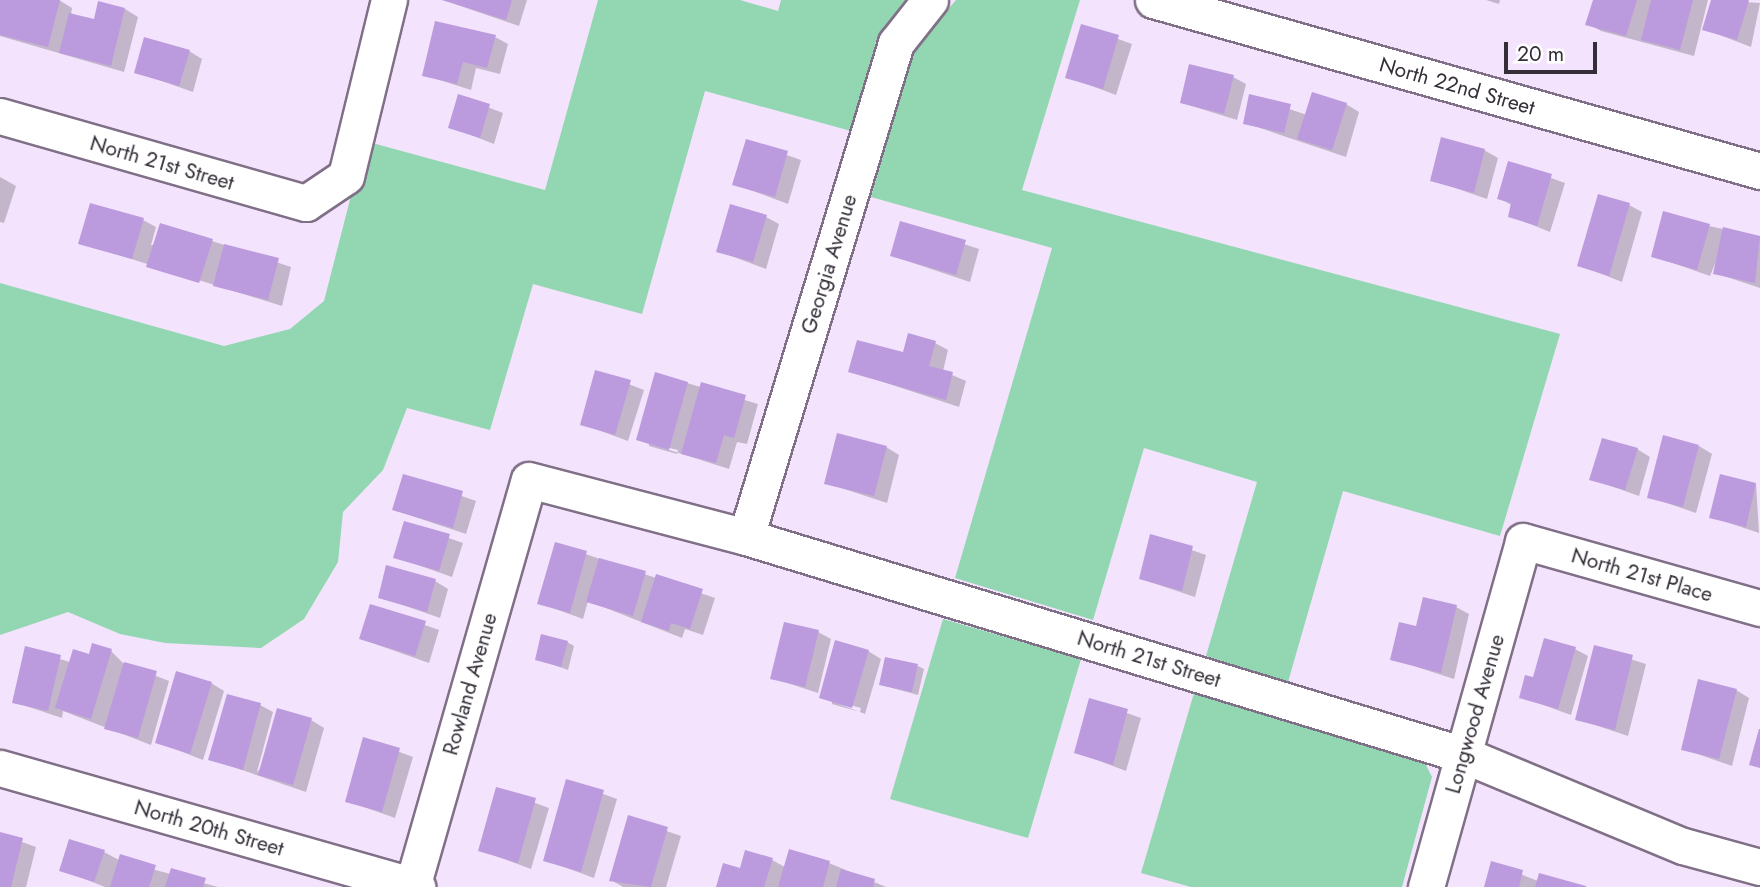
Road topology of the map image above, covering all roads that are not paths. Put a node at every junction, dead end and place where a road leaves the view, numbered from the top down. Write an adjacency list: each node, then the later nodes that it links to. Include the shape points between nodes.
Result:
1 (389, 0): 4 (street, North 21st Street, via 346,176 323,197 306,203)
2 (930, 0): 7 (street, Georgia Avenue, via 896,43)
3 (1153, 0): 5 (street, North 22nd Street)
4 (0, 116)
5 (1760, 171)
6 (528, 480): 7 (street, North 21st Street); 13 (street, Rowland Avenue)
7 (746, 537): 10 (street, North 21st Street)
8 (1523, 541): 9 (street, North 21st Place); 10 (street, Longwood Avenue)
9 (1760, 608)
10 (1464, 755): 12 (street, North 21st Street, via 1684,846); 14 (street, Longwood Avenue)
11 (0, 768): 13 (street, North 20th Street)
12 (1760, 867)
13 (414, 887)
14 (1426, 887)

